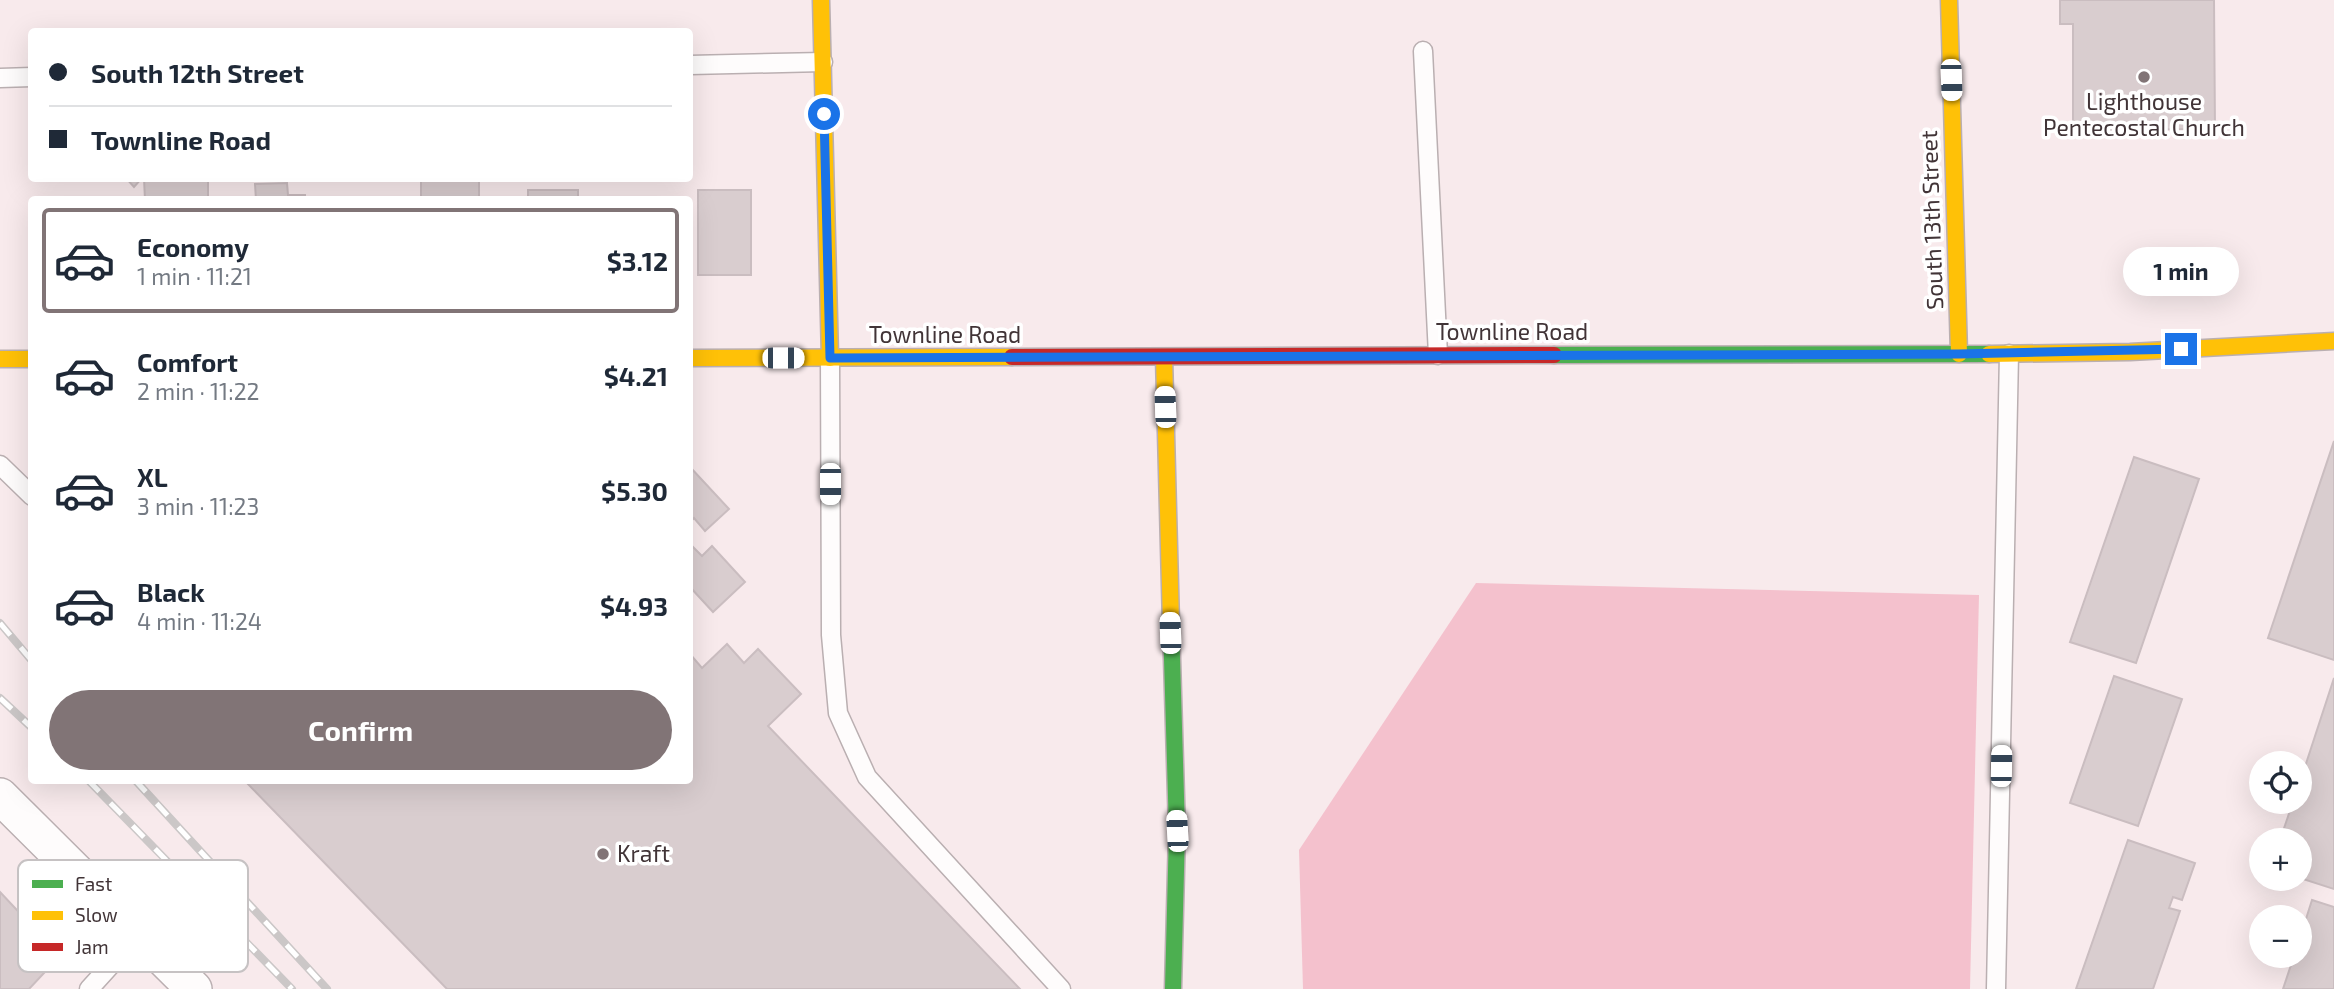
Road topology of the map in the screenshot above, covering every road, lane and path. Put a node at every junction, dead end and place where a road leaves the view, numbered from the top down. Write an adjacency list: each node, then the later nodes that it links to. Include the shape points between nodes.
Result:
1 (821, 0): 4 (street)
2 (1949, 0): 9 (street, South 13th Street)
3 (1423, 51): 11 (lane)
4 (823, 62): 5 (lane); 14 (street)
5 (693, 65)
6 (0, 78): 7 (lane)
7 (28, 78)
8 (2334, 341): 10 (street, Townline Road)
9 (1959, 354): 10 (street, Townline Road); 11 (street, Townline Road)
10 (2009, 354): 27 (lane)
11 (1438, 355): 12 (street, Townline Road)
12 (1164, 356): 14 (street, Townline Road); 26 (street, via 1177,831)
13 (693, 358): 14 (street, Townline Road)
14 (830, 358): 25 (lane, via 831,635 838,713 867,777)
15 (0, 359): 16 (street)
16 (28, 359)
17 (0, 465): 18 (lane)
18 (28, 492)
19 (0, 796): 20 (street)
20 (64, 860)
21 (104, 972): 23 (lane)
22 (177, 972): 24 (street)
23 (89, 989)
24 (194, 989)
25 (1061, 989)
26 (1173, 989)
27 (1996, 989)

